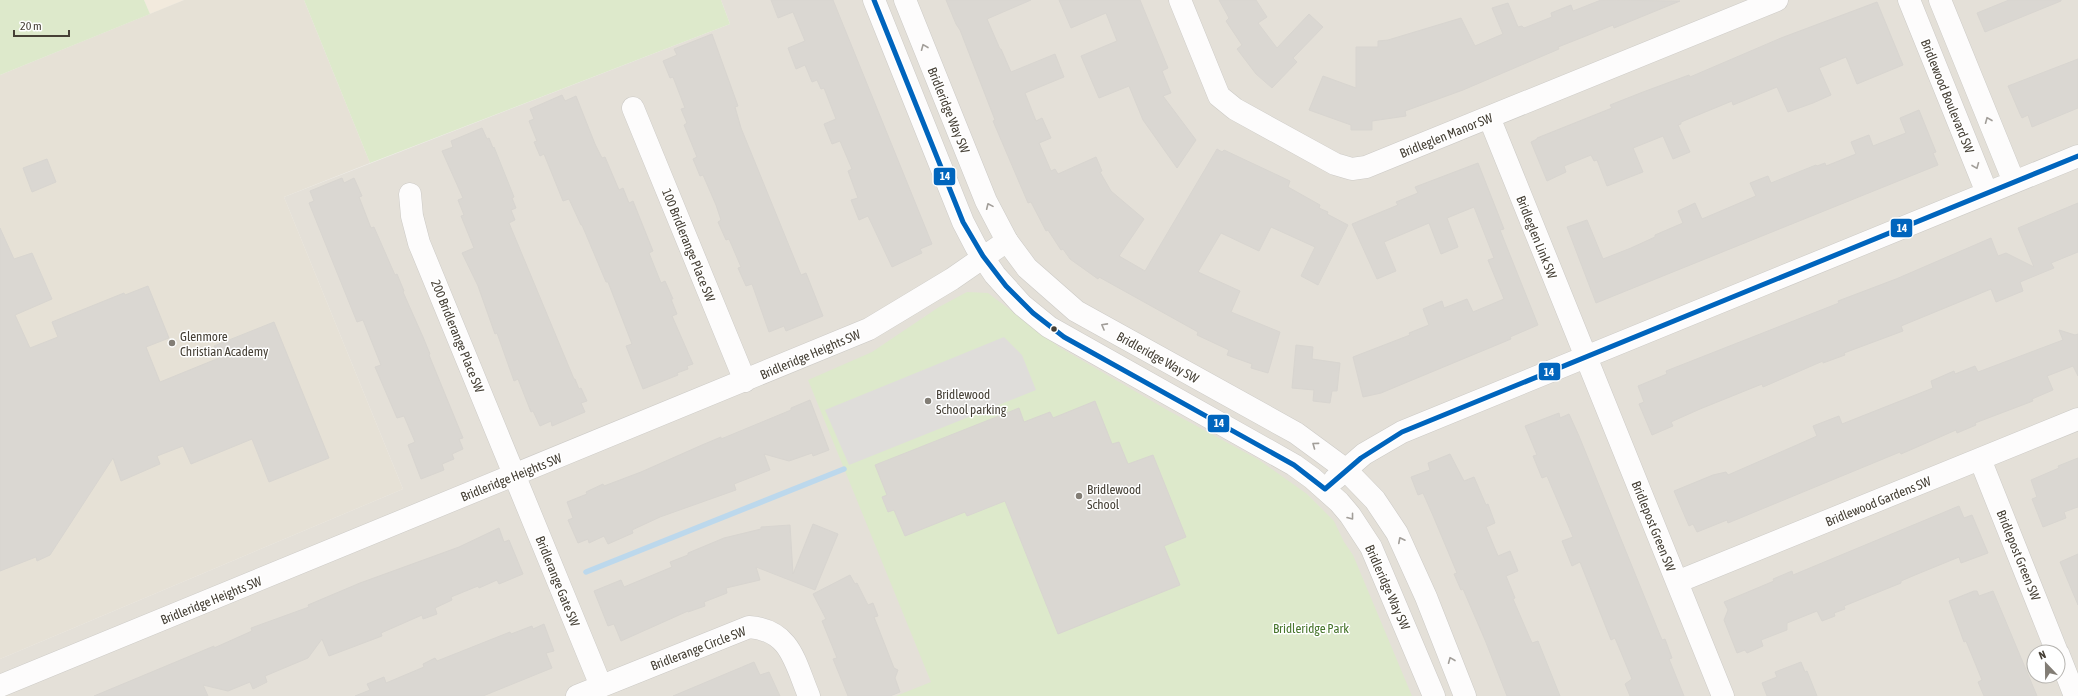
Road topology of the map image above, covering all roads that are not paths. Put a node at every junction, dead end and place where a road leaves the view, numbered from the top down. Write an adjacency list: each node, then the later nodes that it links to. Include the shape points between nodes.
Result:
1 (874, 0): 7 (street, Bridleridge Way SW)
2 (1180, 0): 9 (street, Bridleglen Manor SW, via 1219,96 1235,109 1343,168 1366,167)
3 (1778, 0): 9 (street, Bridleglen Manor SW)
4 (1909, 0): 12 (street, Bridlewood Boulevard SW, one-way to 12)
5 (1940, 0): 11 (street, one-way to 5)
6 (908, 6): 7 (street); 14 (street, Bridleridge Way SW, one-way to 6, via 986,201)
7 (883, 22): 15 (street, Bridleridge Way SW, via 963,222)
8 (633, 108): 17 (street, 100 Bridlerange Place SW)
9 (1489, 117): 16 (street, Bridleglen Link SW)
10 (2078, 156): 11 (street)
11 (2014, 182): 12 (street)
12 (1987, 193): 16 (street)
13 (410, 194): 21 (street, 200 Bridlerange Place SW, via 412,216 419,243)
14 (1007, 241): 15 (street, Bridleridge Heights SW); 20 (street, Bridleridge Way SW, one-way to 14, via 1296,433 1076,311 1027,268)
15 (983, 256): 17 (street, Bridleridge Heights SW, via 952,279 869,329); 22 (street, Bridleridge Way SW, via 995,275 1022,305 1054,331 1294,465)
16 (1585, 356): 20 (street, via 1402,432 1374,447); 23 (street, Bridlepost Green SW)
17 (745, 381): 21 (street, Bridleridge Heights SW)
18 (2078, 419): 19 (street, Bridlewood Gardens SW)
19 (1980, 459): 23 (street, Bridlewood Gardens SW); 24 (street, Bridlepost Green SW)
20 (1346, 469): 22 (street); 31 (street, Bridleridge Way SW, one-way to 20, via 1397,533 1375,500)
21 (515, 476): 26 (street, Bridleridge Heights SW); 27 (street, Bridlerange Gate SW)
22 (1325, 489): 30 (street, Bridleridge Way SW, one-way to 30, via 1350,515 1372,547)
23 (1677, 582): 32 (street, Bridlepost Green SW)
24 (2054, 644)
25 (2066, 673): 33 (street, Bridlepost Green SW)
26 (0, 686)
27 (601, 686): 28 (street, Bridlerange Circle SW); 29 (street, Bridlerange Circle SW, via 748,627 763,628 789,649)
28 (577, 696)
29 (808, 696)
30 (1434, 696)
31 (1465, 696)
32 (1723, 696)
33 (2075, 696)

